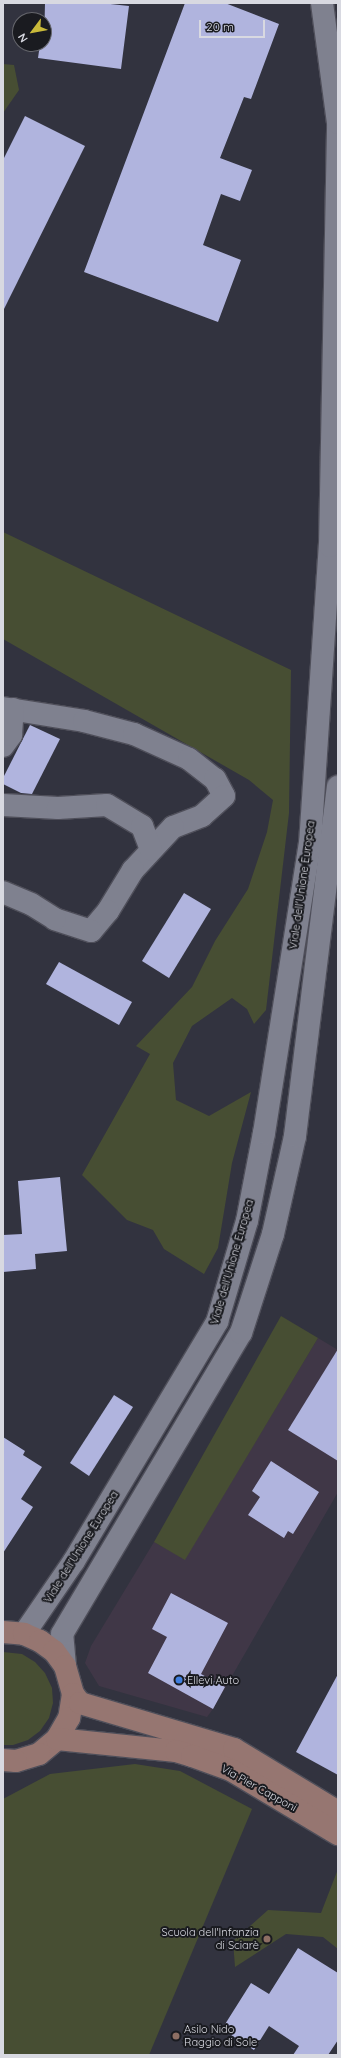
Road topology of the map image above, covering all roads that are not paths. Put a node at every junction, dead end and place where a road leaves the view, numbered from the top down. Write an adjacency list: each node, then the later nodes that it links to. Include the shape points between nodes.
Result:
1 (322, 3): 8 (street, Viale dell'Unione Europea, via 338,123 330,546 310,844 264,1133 247,1221 217,1322 74,1561)
2 (8, 708): 3 (street, via 11,735); 6 (street, via 84,721 134,734 189,759 215,779 224,796 202,816 173,827)
3 (3, 746)
4 (338, 787): 9 (street, via 295,1136 273,1234 241,1333 62,1634)
5 (3, 805): 6 (street, via 58,808 107,805 142,826)
6 (151, 850): 7 (street, via 133,870 108,911 91,931 55,919 31,904)
7 (3, 892)
8 (13, 1633): 9 (main road, via 49,1648)
9 (65, 1666): 10 (main road)
10 (73, 1694): 11 (main road, via 69,1718); 13 (main road, Via Pier Capponi, via 80,1703 234,1749)
11 (57, 1739): 12 (main road, via 38,1754); 14 (main road, Via Pier Capponi, via 176,1751 192,1756 231,1770)
12 (7, 1763)
13 (338, 1812)
14 (338, 1834)

